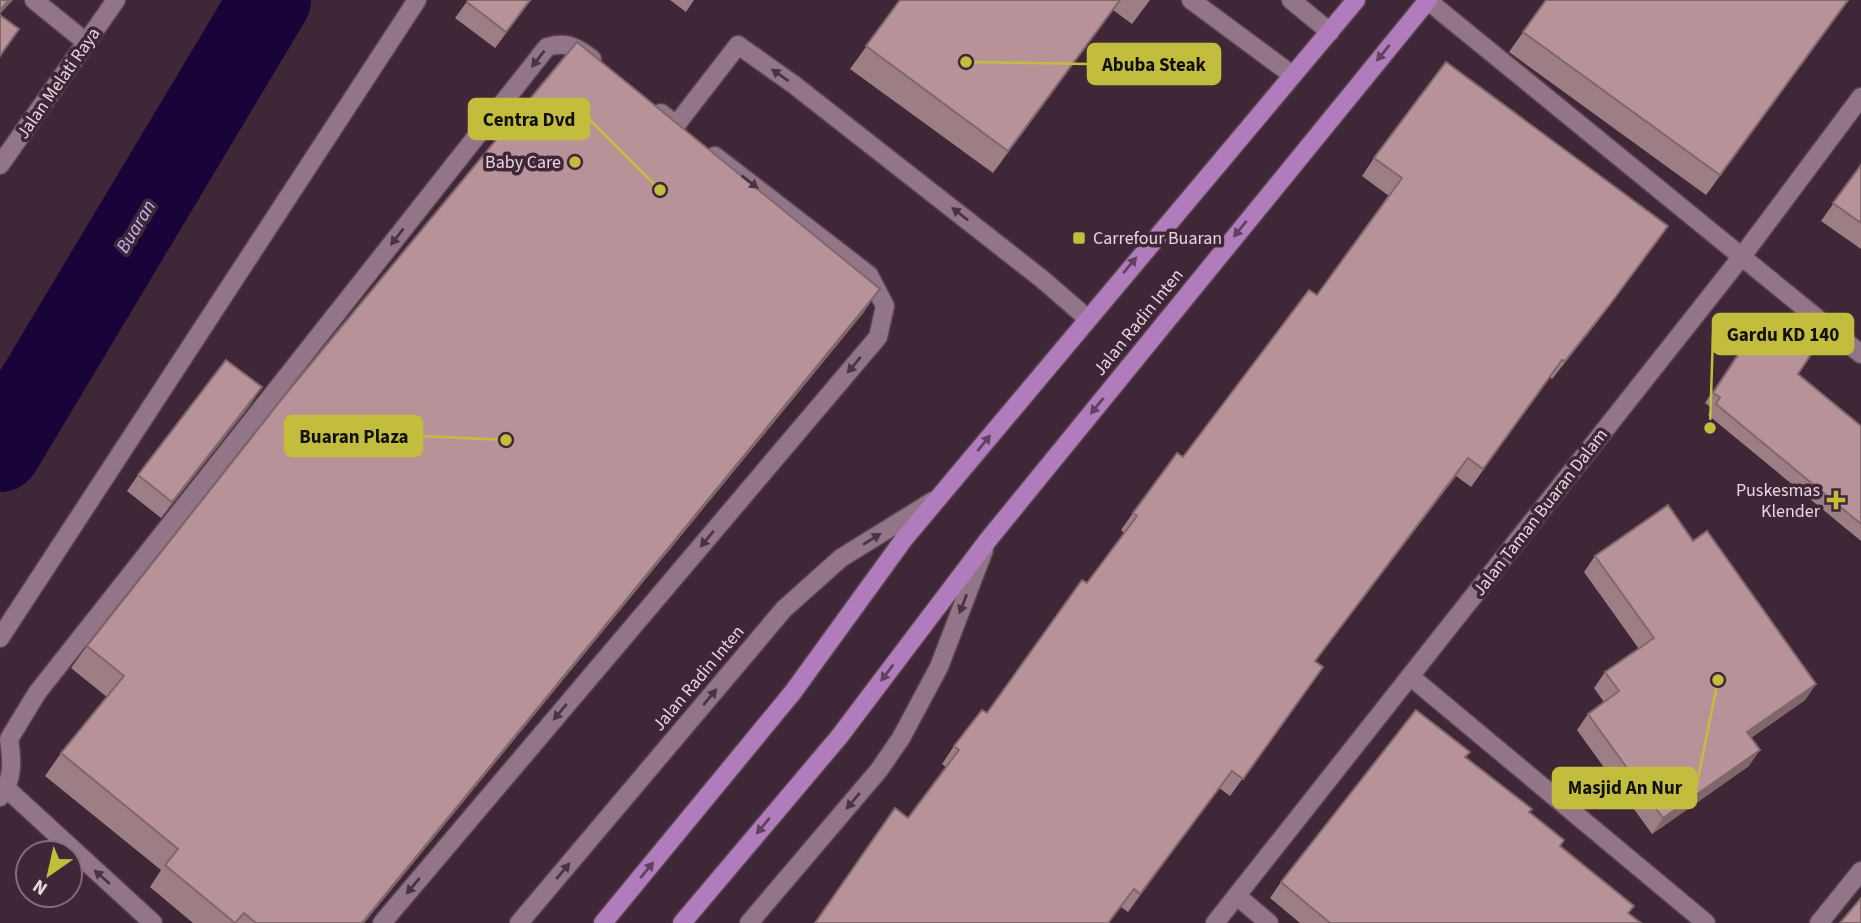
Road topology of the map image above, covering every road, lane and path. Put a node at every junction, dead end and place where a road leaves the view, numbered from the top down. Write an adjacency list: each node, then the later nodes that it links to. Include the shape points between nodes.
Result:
1 (34, 0): 9 (street)
2 (116, 0): 9 (street, Jalan Melati Raya)
3 (417, 0): 21 (street)
4 (1191, 0): 11 (street)
5 (1291, 0): 8 (street)
6 (1356, 0): 8 (main road, Jalan Radin Inten)
7 (1428, 0): 16 (street); 20 (main road, Jalan Radin Inten, one-way to 20)
8 (1330, 32): 11 (main road, Jalan Radin Inten)
9 (87, 43): 15 (street, Jalan Melati Raya)
10 (602, 66): 23 (street, one-way to 23, via 562,43 547,47 37,693 9,739 12,764)
11 (1291, 74): 17 (main road, Jalan Radin Inten, one-way to 11)
12 (1861, 97): 16 (street, Jalan Taman Buaran Dalam)
13 (645, 100): 14 (street)
14 (687, 134): 17 (street, one-way to 14, via 738,45); 27 (street, one-way to 27, via 869,275 885,306 878,337)
15 (0, 165)
16 (1743, 256): 18 (street); 22 (street, Jalan Taman Buaran Dalam)
17 (1087, 318): 19 (main road, Jalan Radin Inten, one-way to 17)
18 (1861, 354)
19 (941, 496): 28 (street, Jalan Radin Inten, one-way to 19, via 784,609 841,558); 29 (main road, Jalan Radin Inten, one-way to 19, via 793,692 904,539)
20 (988, 540): 30 (main road, Jalan Radin Inten, one-way to 30, via 839,737); 31 (street, Jalan Radin Inten, one-way to 31, via 939,667 901,738)
21 (0, 638)
22 (1411, 677): 25 (street, Jalan Taman Buaran Dalam); 34 (street)
23 (3, 793): 26 (street, one-way to 23)
24 (1861, 871): 35 (street)
25 (1237, 896): 32 (street, Jalan Taman Buaran Dalam); 33 (street)
26 (153, 923)
27 (382, 923)
28 (519, 923)
29 (603, 923)
30 (682, 923)
31 (749, 923)
32 (1214, 923)
33 (1269, 923)
34 (1706, 923)
35 (1819, 923)

